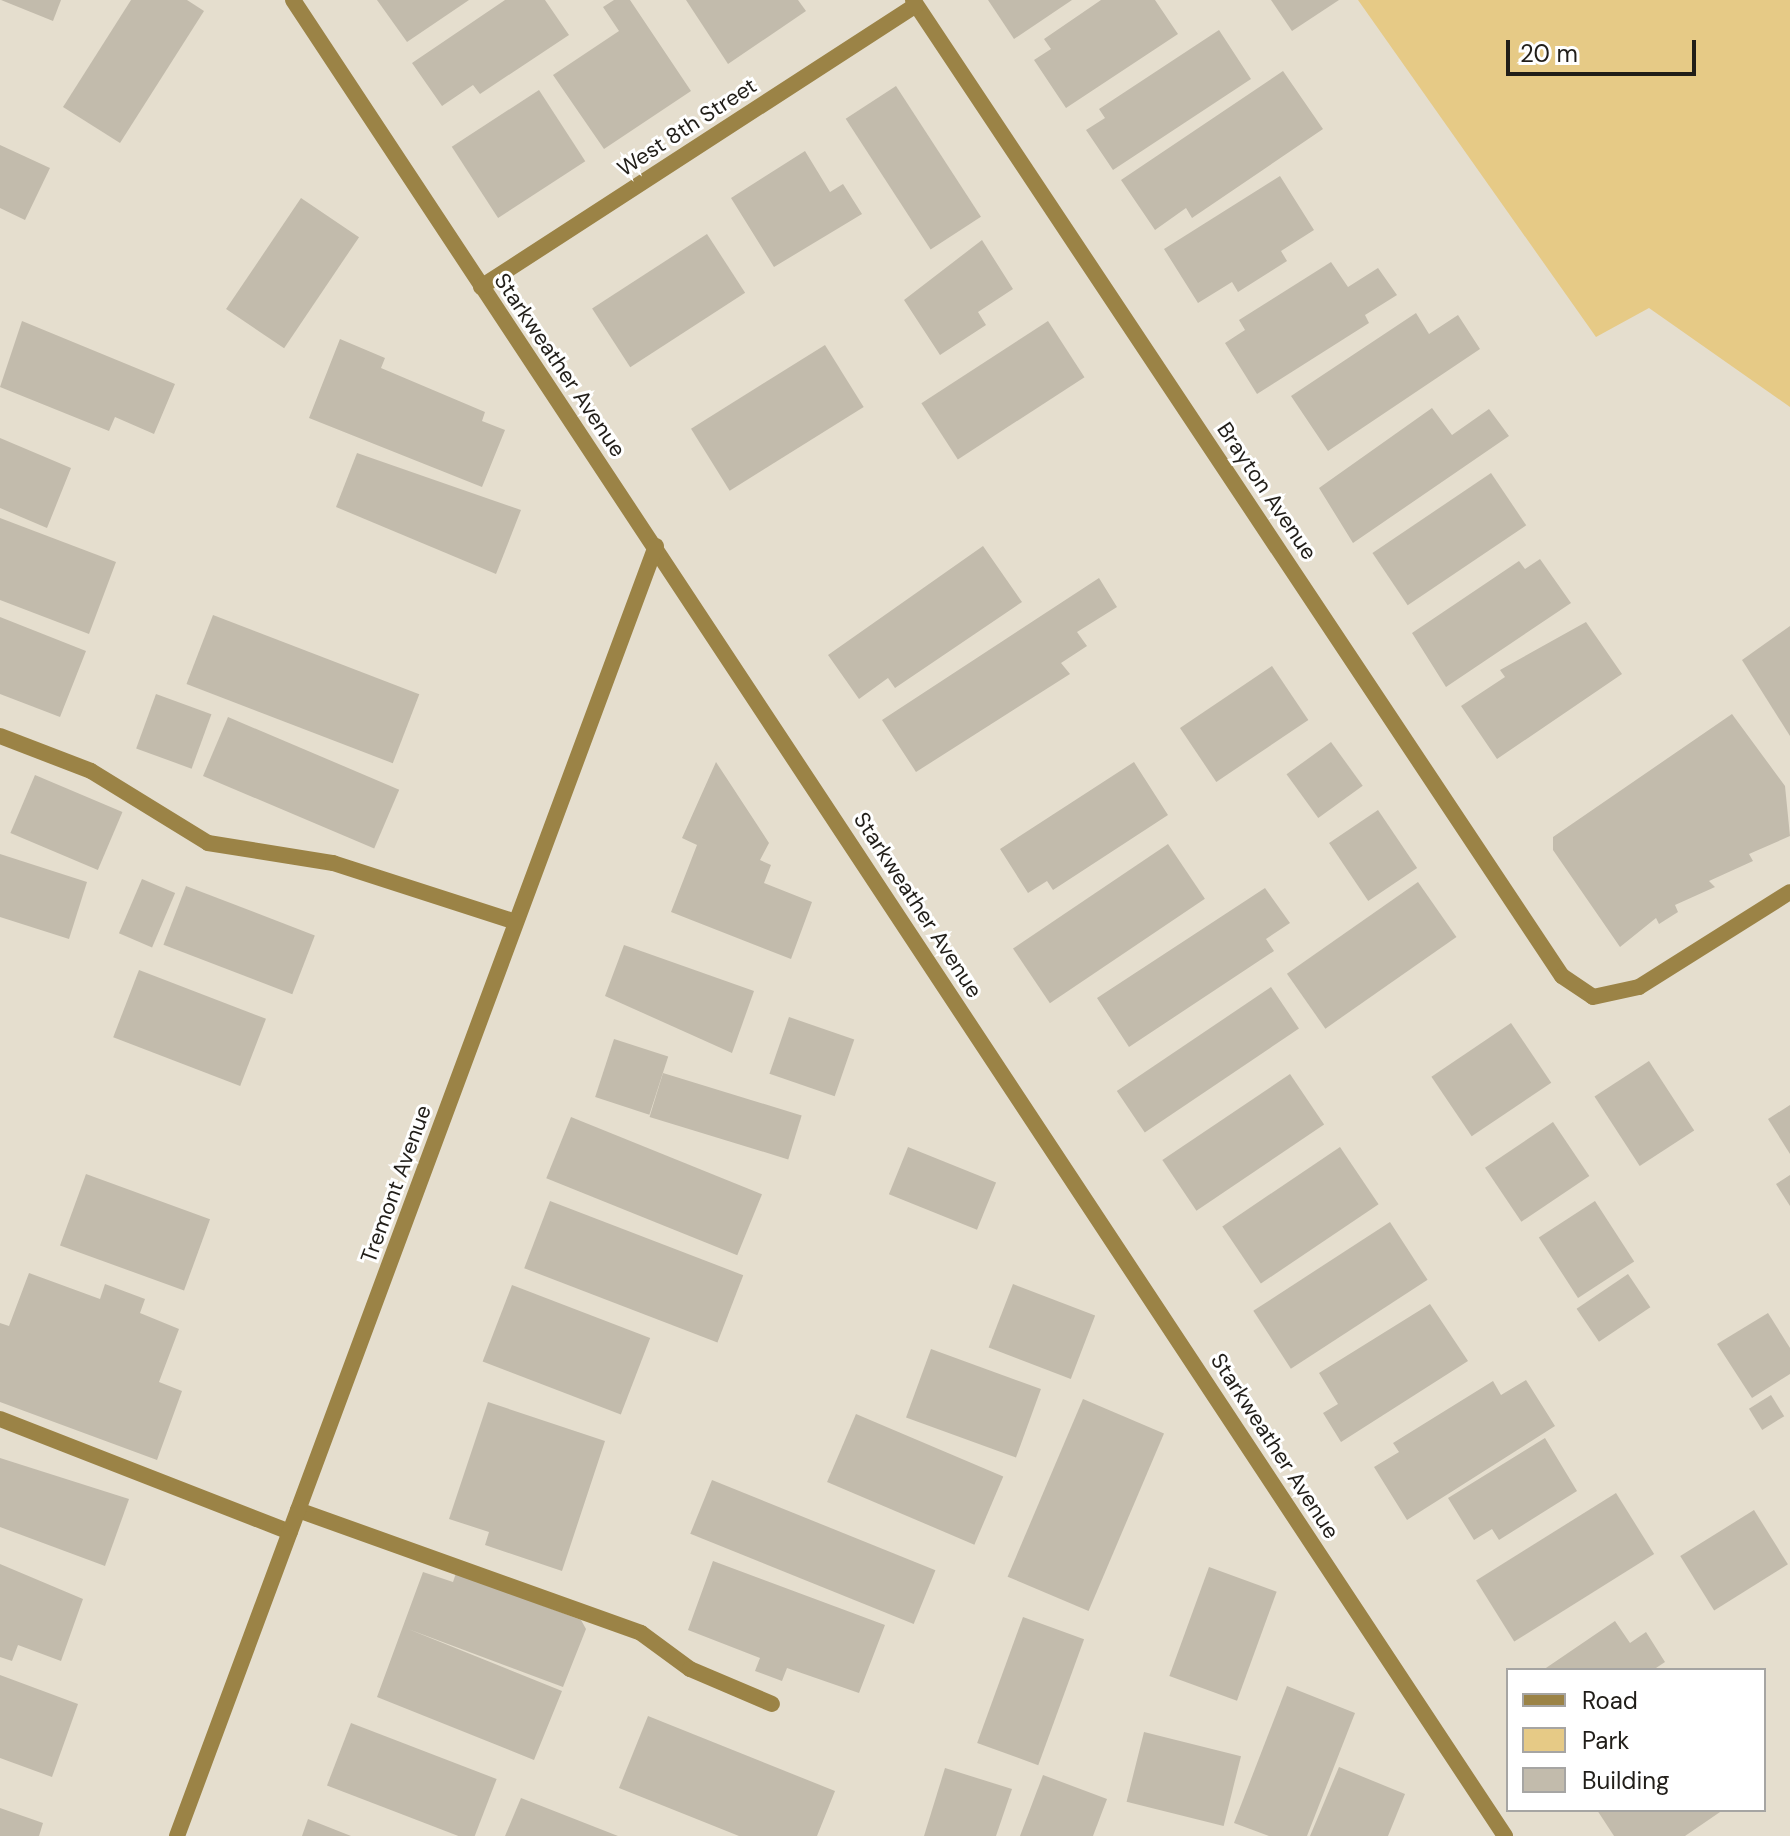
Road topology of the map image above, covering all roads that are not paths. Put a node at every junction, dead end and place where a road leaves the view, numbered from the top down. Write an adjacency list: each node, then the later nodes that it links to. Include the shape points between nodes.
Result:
1 (293, 0): 3 (street, Starkweather Avenue)
2 (914, 2): 3 (street, West 8th Street); 6 (street, Brayton Avenue, via 1562,976 1593,997 1639,987)
3 (481, 287): 4 (street, Starkweather Avenue)
4 (656, 546): 7 (street, Tremont Avenue); 13 (street, Starkweather Avenue)
5 (0, 736): 7 (street, via 91,771 208,843 333,863)
6 (1790, 892)
7 (516, 922): 9 (street, Tremont Avenue)
8 (0, 1419): 10 (street)
9 (298, 1510): 10 (street, Tremont Avenue); 11 (street, via 641,1633 690,1669)
10 (290, 1532): 12 (street, Tremont Avenue)
11 (772, 1704)
12 (177, 1836)
13 (1505, 1836)

